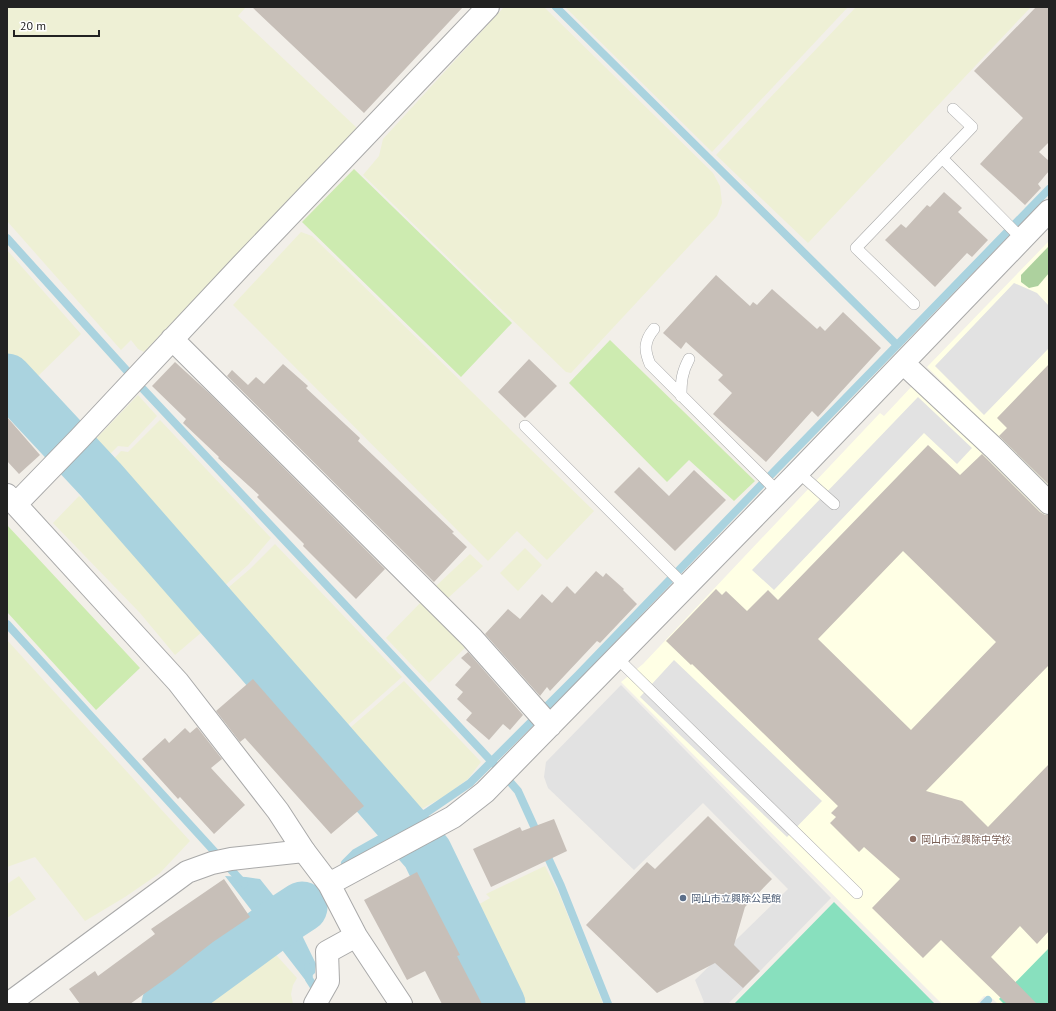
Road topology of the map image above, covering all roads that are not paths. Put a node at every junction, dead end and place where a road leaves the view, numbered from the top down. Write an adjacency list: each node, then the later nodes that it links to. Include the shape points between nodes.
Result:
1 (488, 7): 8 (street)
2 (953, 109): 3 (lane, via 972,127)
3 (942, 158): 5 (lane); 6 (lane, via 856,248)
4 (1049, 211): 5 (street)
5 (1015, 232): 10 (street)
6 (914, 304)
7 (654, 329): 11 (lane, via 646,343 646,355 650,364)
8 (172, 339): 15 (street, via 79,440); 20 (street, via 472,638)
9 (689, 359): 11 (lane, via 683,369)
10 (903, 363): 13 (street); 16 (street)
11 (681, 396): 14 (lane)
12 (524, 426): 18 (lane)
13 (798, 472): 14 (street); 17 (lane)
14 (770, 484): 18 (street)
15 (11, 500): 21 (street, via 178,682 278,811)
16 (1049, 503)
17 (834, 504)
18 (682, 583): 19 (street)
19 (617, 658): 20 (street); 23 (lane)
20 (542, 717): 22 (street, via 508,768 485,792 453,816)
21 (304, 851): 22 (street); 26 (street, via 221,861 187,872)
22 (329, 884): 24 (street)
23 (857, 893)
24 (356, 936): 25 (street, via 328,952 328,981); 27 (street)
25 (316, 1003)
26 (8, 1004)
27 (401, 1004)

